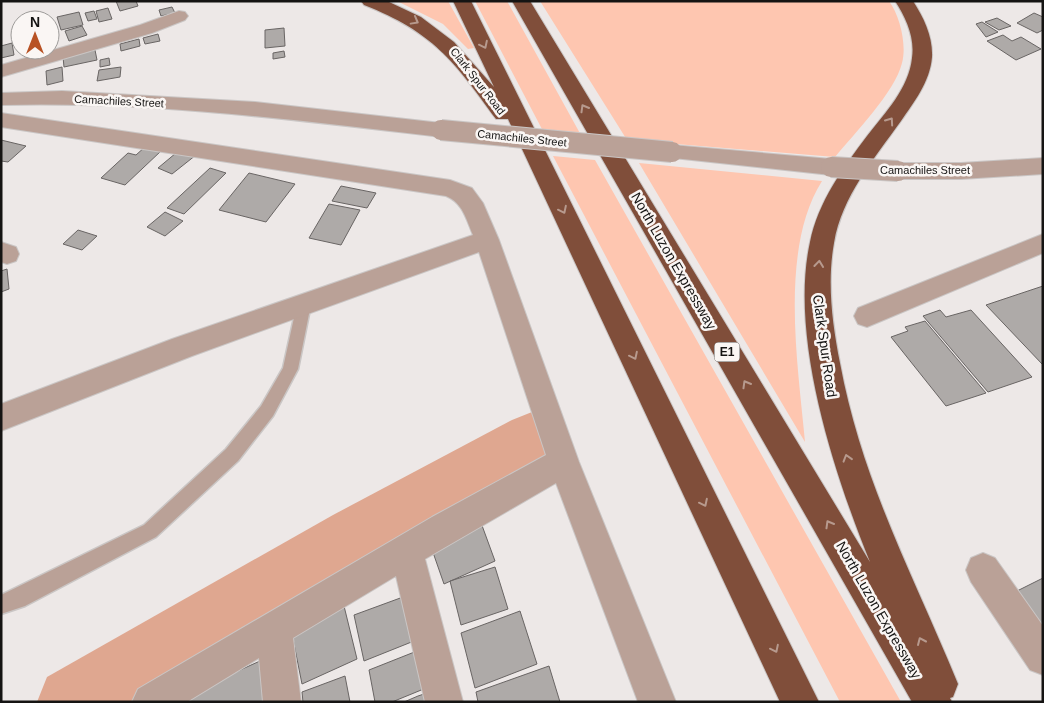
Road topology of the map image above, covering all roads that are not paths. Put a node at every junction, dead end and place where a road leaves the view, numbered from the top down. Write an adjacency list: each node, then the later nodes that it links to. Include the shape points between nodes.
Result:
1 (370, 1): 11 (highway, Clark Spur Road, one-way to 11, via 418,23 450,45 473,71)
2 (462, 1): 11 (highway, one-way to 11)
3 (521, 1): 29 (highway, North Luzon Expressway / E1, one-way to 3)
4 (904, 1): 30 (highway, Clark Spur Road, one-way to 4, via 855,483 832,398 818,306 819,262 826,221 846,182 903,103 918,76 922,42 915,19)
5 (179, 16): 6 (street, via 146,29)
6 (60, 50)
7 (31, 60): 8 (street)
8 (1, 71)
9 (1, 99): 12 (street, Camachiles Street, bridge, via 62,97 255,109 831,167 961,171)
10 (1, 120): 13 (street, via 450,188 464,194)
11 (542, 166): 28 (highway, one-way to 28)
12 (1043, 166)
13 (487, 240): 15 (street); 18 (street)
14 (1043, 243): 16 (street)
15 (304, 304): 17 (street, via 75,387); 21 (lane, via 290,369 268,411 232,455 150,531)
16 (867, 316)
17 (1, 418)
18 (564, 462): 19 (street); 27 (street)
19 (407, 552): 22 (street); 26 (street)
20 (983, 570): 23 (street)
21 (1, 605)
22 (274, 629): 24 (street); 25 (street)
23 (1043, 657)
24 (151, 702)
25 (282, 702)
26 (444, 702)
27 (657, 702)
28 (800, 702)
29 (933, 702)
30 (948, 702)

